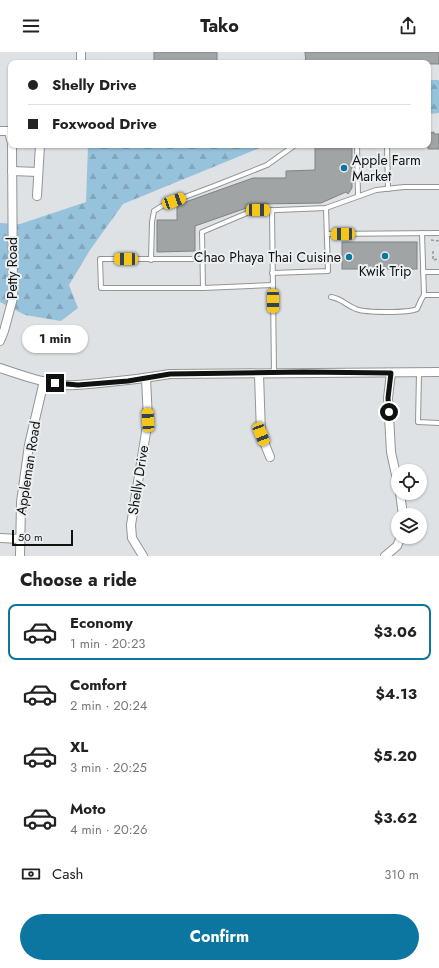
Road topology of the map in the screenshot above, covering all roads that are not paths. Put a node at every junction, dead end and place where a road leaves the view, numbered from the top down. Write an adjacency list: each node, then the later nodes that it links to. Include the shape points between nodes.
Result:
1 (12, 148): 6 (street, Petty Road)
2 (40, 148): 7 (street)
3 (291, 148): 18 (lane, via 267,165 154,211)
4 (357, 148): 11 (lane)
5 (388, 148): 9 (lane)
6 (12, 171): 7 (street); 27 (street, Petty Road, via 13,298)
7 (38, 172): 10 (street)
8 (439, 187): 9 (lane)
9 (388, 188): 11 (lane)
10 (37, 196)
11 (358, 196): 12 (lane)
12 (326, 208): 13 (lane); 16 (lane)
13 (272, 210): 17 (lane, via 252,211 202,232); 21 (lane)
14 (422, 233): 15 (lane); 16 (lane); 19 (lane)
15 (439, 233)
16 (327, 234): 21 (lane, via 328,270)
17 (202, 259): 18 (lane); 23 (lane)
18 (151, 260): 23 (lane, via 100,259 101,288)
19 (424, 272): 20 (lane); 24 (lane)
20 (439, 272)
21 (272, 273): 22 (lane)
22 (273, 285): 23 (lane); 33 (lane)
23 (203, 288)
24 (424, 295): 25 (lane); 26 (lane, via 415,310 385,312 361,310)
25 (439, 295)
26 (331, 297)
27 (0, 341)
28 (0, 368): 35 (street)
29 (439, 372): 31 (street)
30 (391, 373): 31 (street); 33 (street); 38 (street, via 388,398)
31 (418, 373): 36 (lane, via 418,422)
32 (259, 374): 33 (street); 34 (street, via 170,374); 37 (street, via 261,434)
33 (274, 374)
34 (146, 378): 35 (street, via 78,385); 43 (street, Shelly Drive, via 148,420 131,525 132,538)
35 (44, 381): 40 (street, Appleman Road, via 29,445 21,502)
36 (439, 423)
37 (270, 457)
38 (394, 464)
39 (0, 538): 40 (street)
40 (20, 539): 42 (street, Appleman Road)
41 (398, 544): 44 (street)
42 (20, 556)
43 (143, 556)
44 (385, 556)

